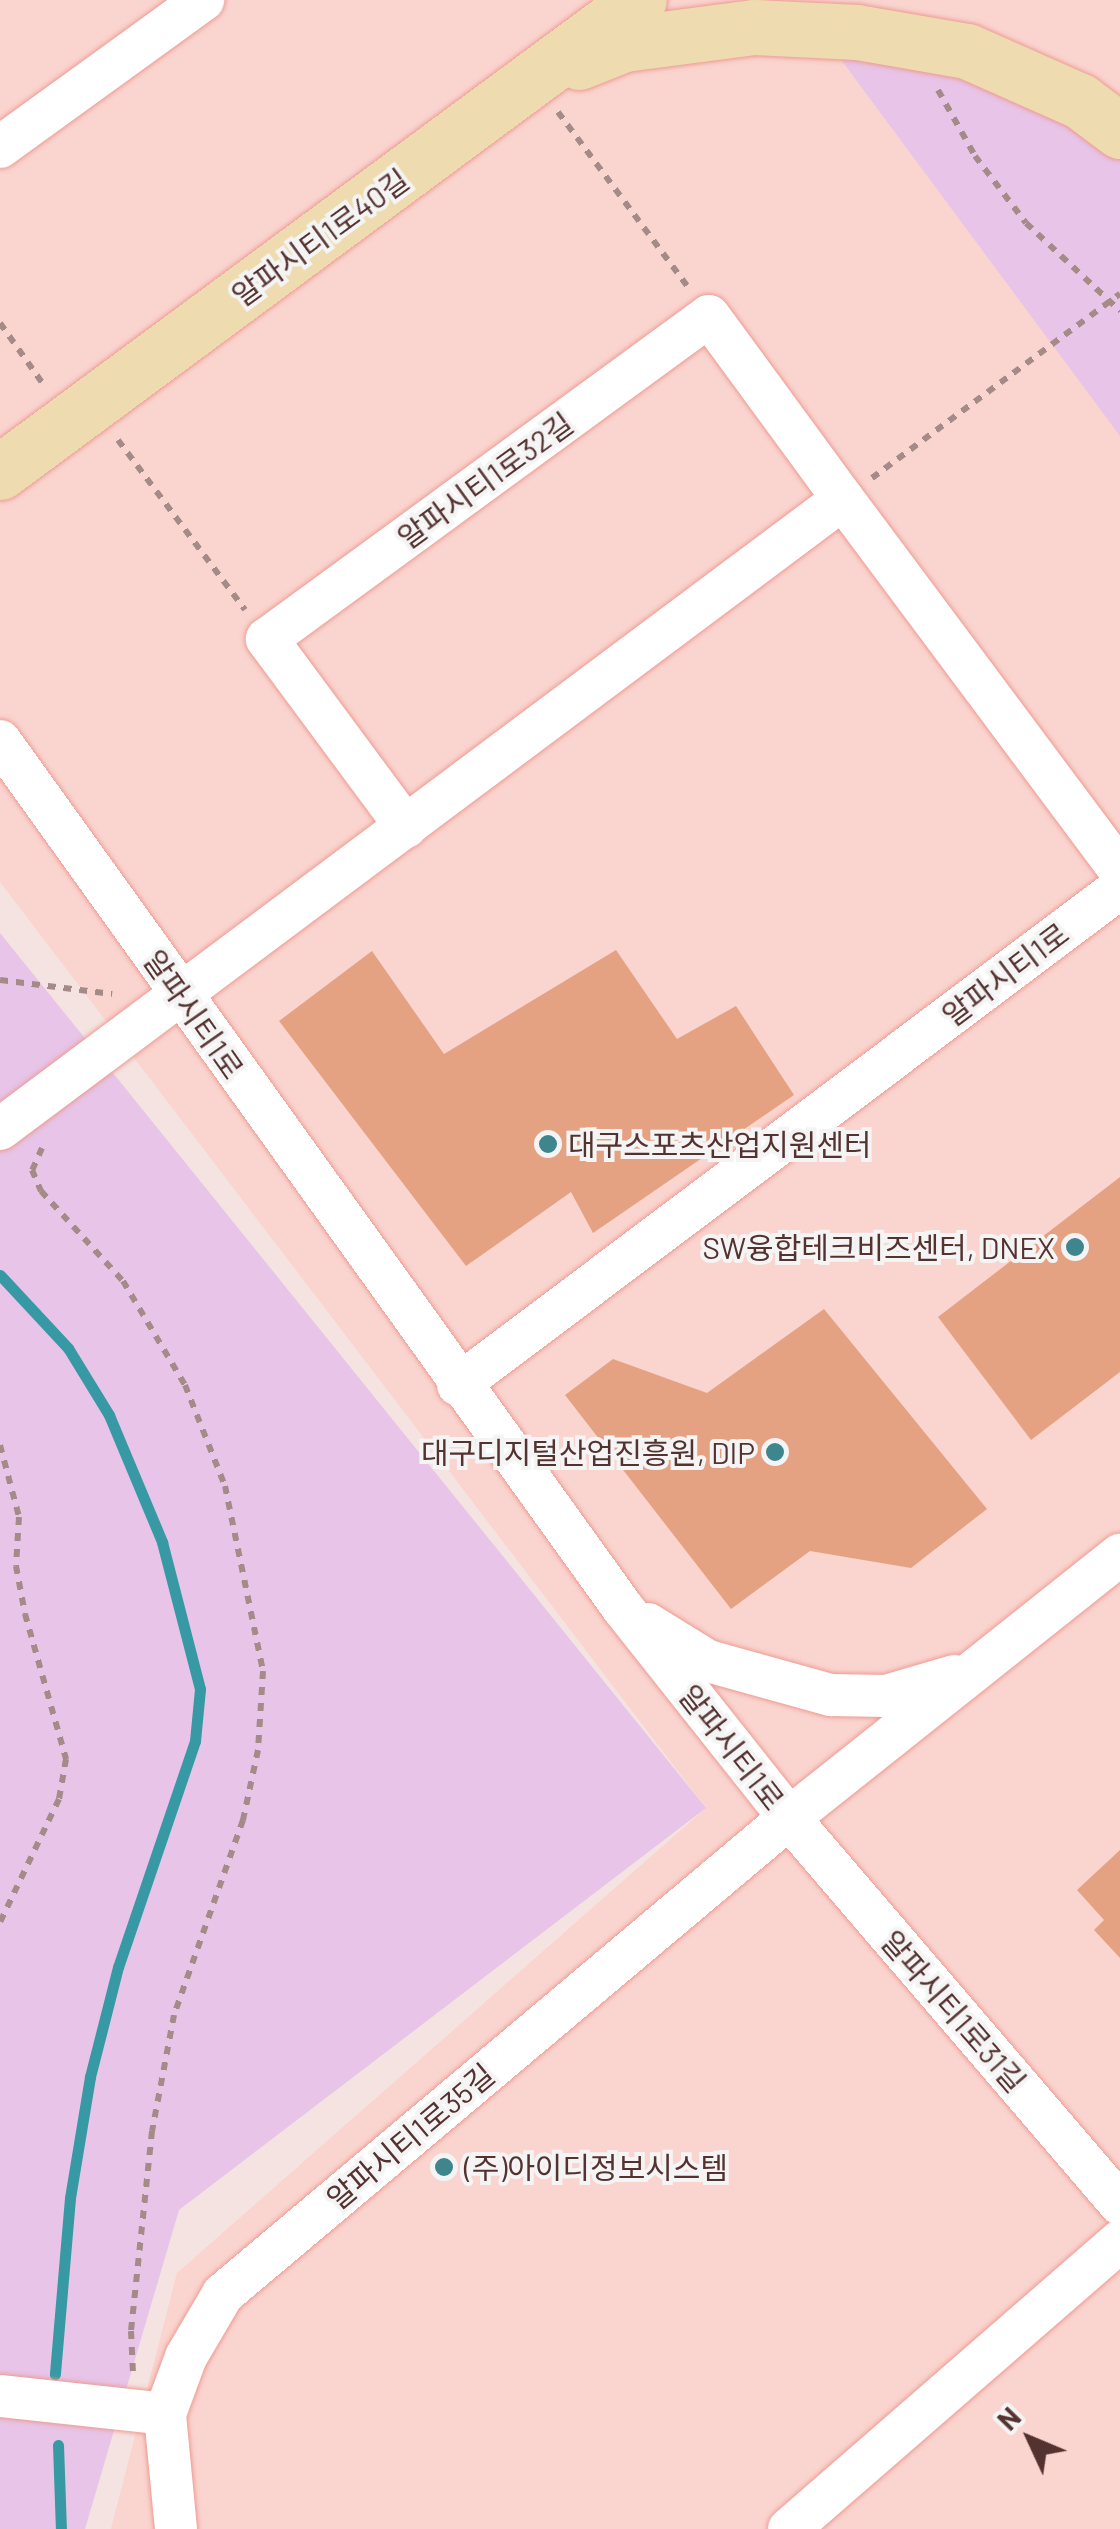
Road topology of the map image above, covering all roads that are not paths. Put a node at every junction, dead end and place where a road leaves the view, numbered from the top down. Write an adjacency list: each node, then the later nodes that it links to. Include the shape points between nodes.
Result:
1 (203, 0): 6 (street)
2 (598, 0): 4 (main road)
3 (639, 0): 4 (main road, 알파시티1로40길)
4 (534, 80): 5 (main road, via 624,44 754,26 915,42 984,58 1080,101); 7 (main road, 알파시티1로40길)
5 (1120, 131)
6 (0, 147)
7 (0, 472)
8 (843, 499): 10 (street); 10 (street, 알파시티1로32길, via 709,316 267,639); 11 (street)
9 (0, 741): 13 (street, 알파시티1로)
10 (406, 828): 13 (street)
11 (1120, 870)
12 (1120, 888): 15 (street, 알파시티1로)
13 (182, 998): 14 (street); 15 (street, 알파시티1로)
14 (0, 1129)
15 (458, 1385): 17 (street, 알파시티1로)
16 (1120, 1555): 18 (street, 알파시티1로)
17 (622, 1607): 18 (street, via 708,1661 830,1695 886,1696); 19 (street, 알파시티1로)
18 (978, 1668): 19 (street, 알파시티1로)
19 (789, 1818): 20 (street, 알파시티1로31길); 23 (street, 알파시티1로35길, via 223,2294)
20 (1120, 2204)
21 (1120, 2241): 25 (street)
22 (0, 2396): 23 (street)
23 (150, 2413): 24 (street, 알파시티1로35길)
24 (176, 2529)
25 (790, 2529)

